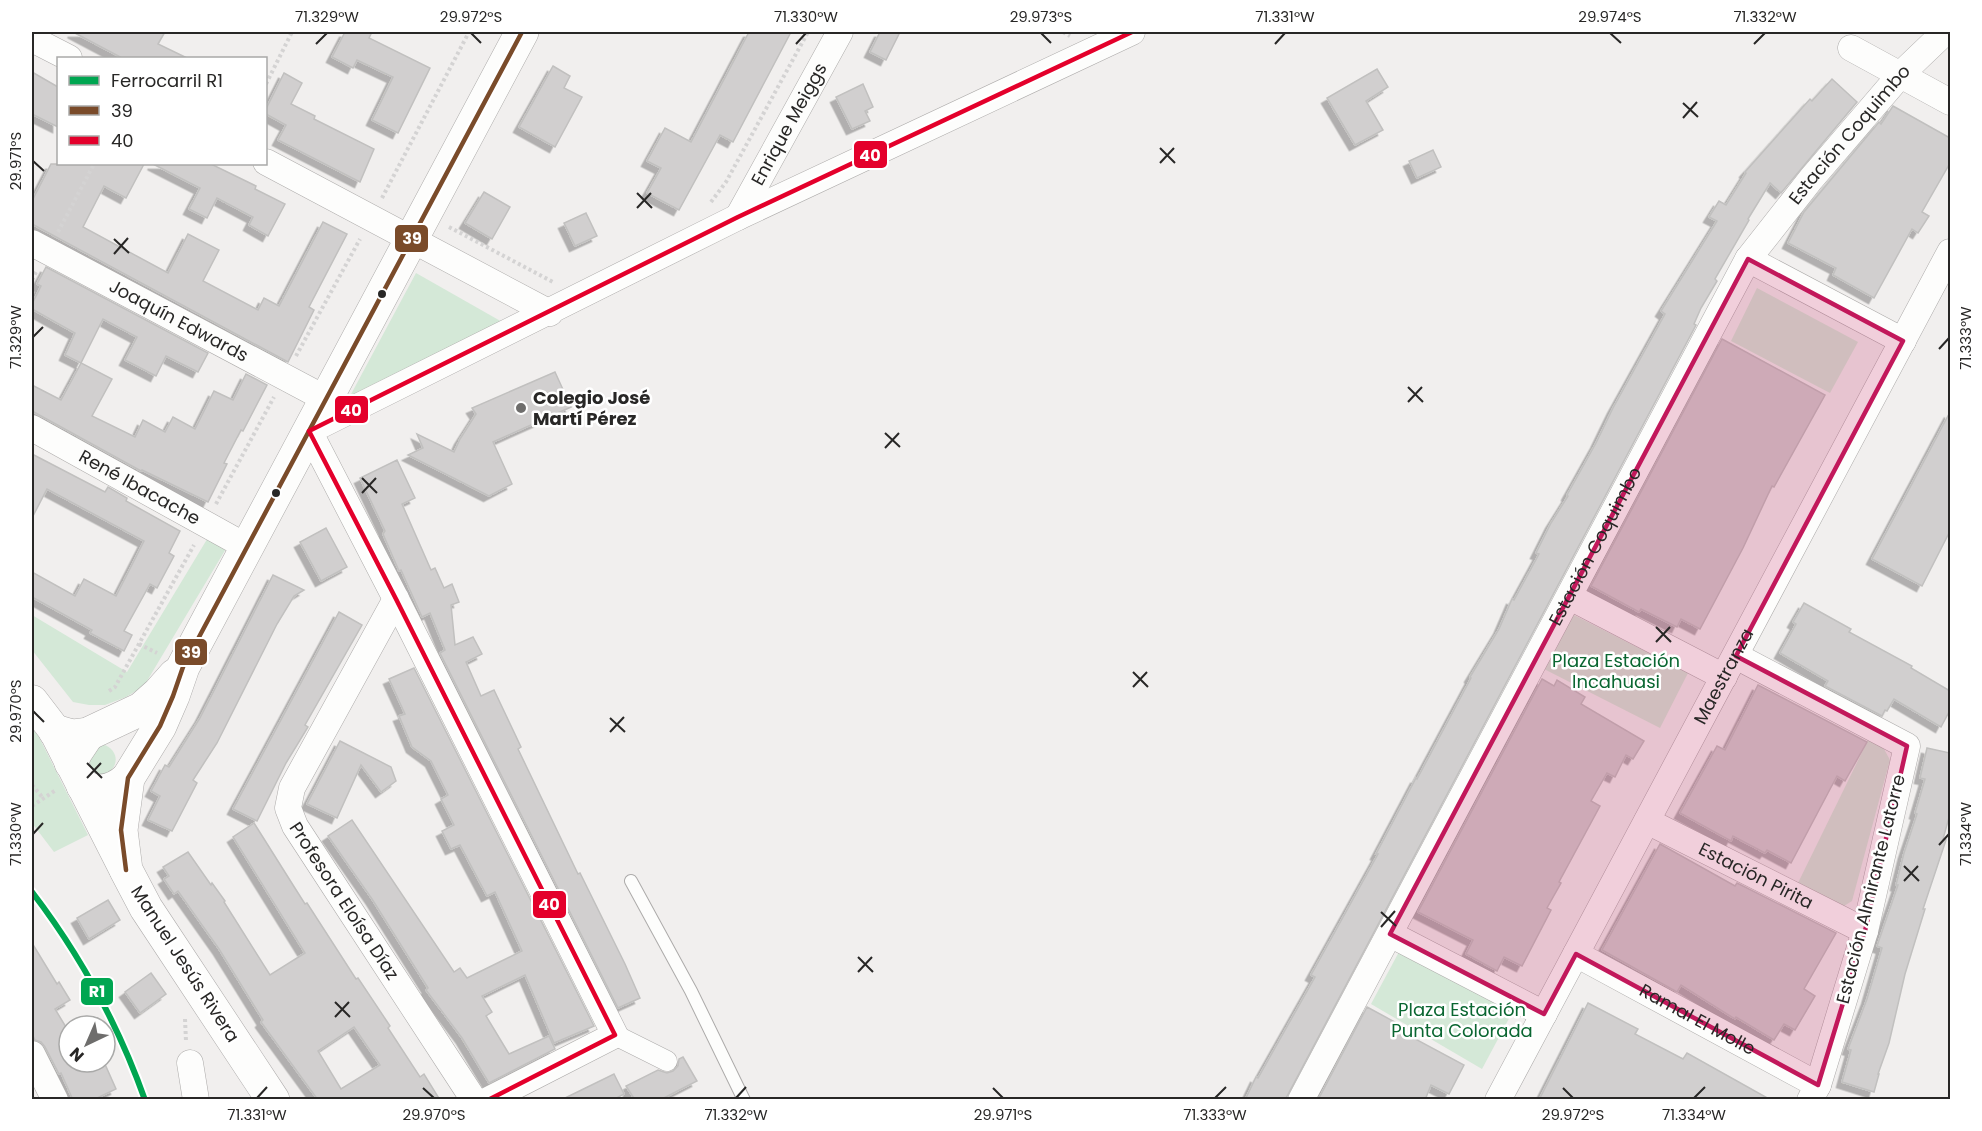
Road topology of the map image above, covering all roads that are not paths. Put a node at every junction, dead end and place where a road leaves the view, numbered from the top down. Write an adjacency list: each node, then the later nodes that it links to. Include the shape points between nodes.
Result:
1 (522, 32): 12 (main road)
2 (840, 32): 11 (street, Enrique Meiggs)
3 (1130, 32): 11 (street)
4 (1945, 32): 8 (street, Estación Coquimbo)
5 (32, 39): 7 (street)
6 (1851, 48): 8 (street)
7 (67, 57)
8 (1901, 74): 9 (street); 15 (street, Estación Coquimbo, via 1810,179)
9 (1950, 102)
10 (267, 163): 12 (street)
11 (738, 217): 16 (street)
12 (411, 239): 16 (street); 18 (main road)
13 (39, 247): 18 (street, Joaquín Edwards)
14 (1950, 252): 17 (street, Maestranza)
15 (1748, 259): 17 (street); 22 (street, Estación Coquimbo)
16 (550, 313): 20 (street)
17 (1904, 341): 25 (street, Maestranza)
18 (326, 399): 20 (main road)
19 (32, 428): 21 (street, René Ibacache)
20 (309, 431): 21 (main road); 23 (street)
21 (247, 548): 24 (main road)
22 (1570, 597): 25 (street); 35 (street, Estación Coquimbo)
23 (396, 599): 38 (street); 46 (street, Profesora Eloísa Díaz, via 292,788 288,808 295,826)
24 (183, 667): 28 (main road, via 141,709); 30 (main road, via 160,726)
25 (1730, 667): 31 (street, Maestranza); 34 (street, Estación Almirante Latorre, via 1907,746)
26 (32, 701): 27 (street, Manuel Jesús Rivera)
27 (55, 731): 28 (main road, via 72,736); 29 (street, Manuel Jesús Rivera)
28 (88, 734): 29 (main road, via 76,752)
29 (77, 774): 30 (main road, via 98,792 120,785); 32 (street, Manuel Jesús Rivera)
30 (128, 777): 32 (main road, via 121,830)
31 (1647, 821): 34 (street, Estación Pirita); 36 (street, Maestranza)
32 (126, 870): 45 (main road, Manuel Jesús Rivera, via 146,908)
33 (632, 881): 48 (lane)
34 (1865, 931): 42 (street, Estación Almirante Latorre)
35 (1390, 934): 37 (street); 49 (street, Estación Coquimbo)
36 (1576, 954): 37 (street, Maestranza); 42 (street, Ramal El Molle)
37 (1544, 1014): 50 (street, Maestranza)
38 (615, 1035): 40 (street); 47 (street)
39 (32, 1053): 43 (street)
40 (667, 1061)
41 (190, 1063): 44 (street)
42 (1814, 1092)
43 (55, 1100)
44 (196, 1100)
45 (273, 1100)
46 (474, 1100)
47 (488, 1100)
48 (744, 1100)
49 (1301, 1100)
50 (1498, 1100)

